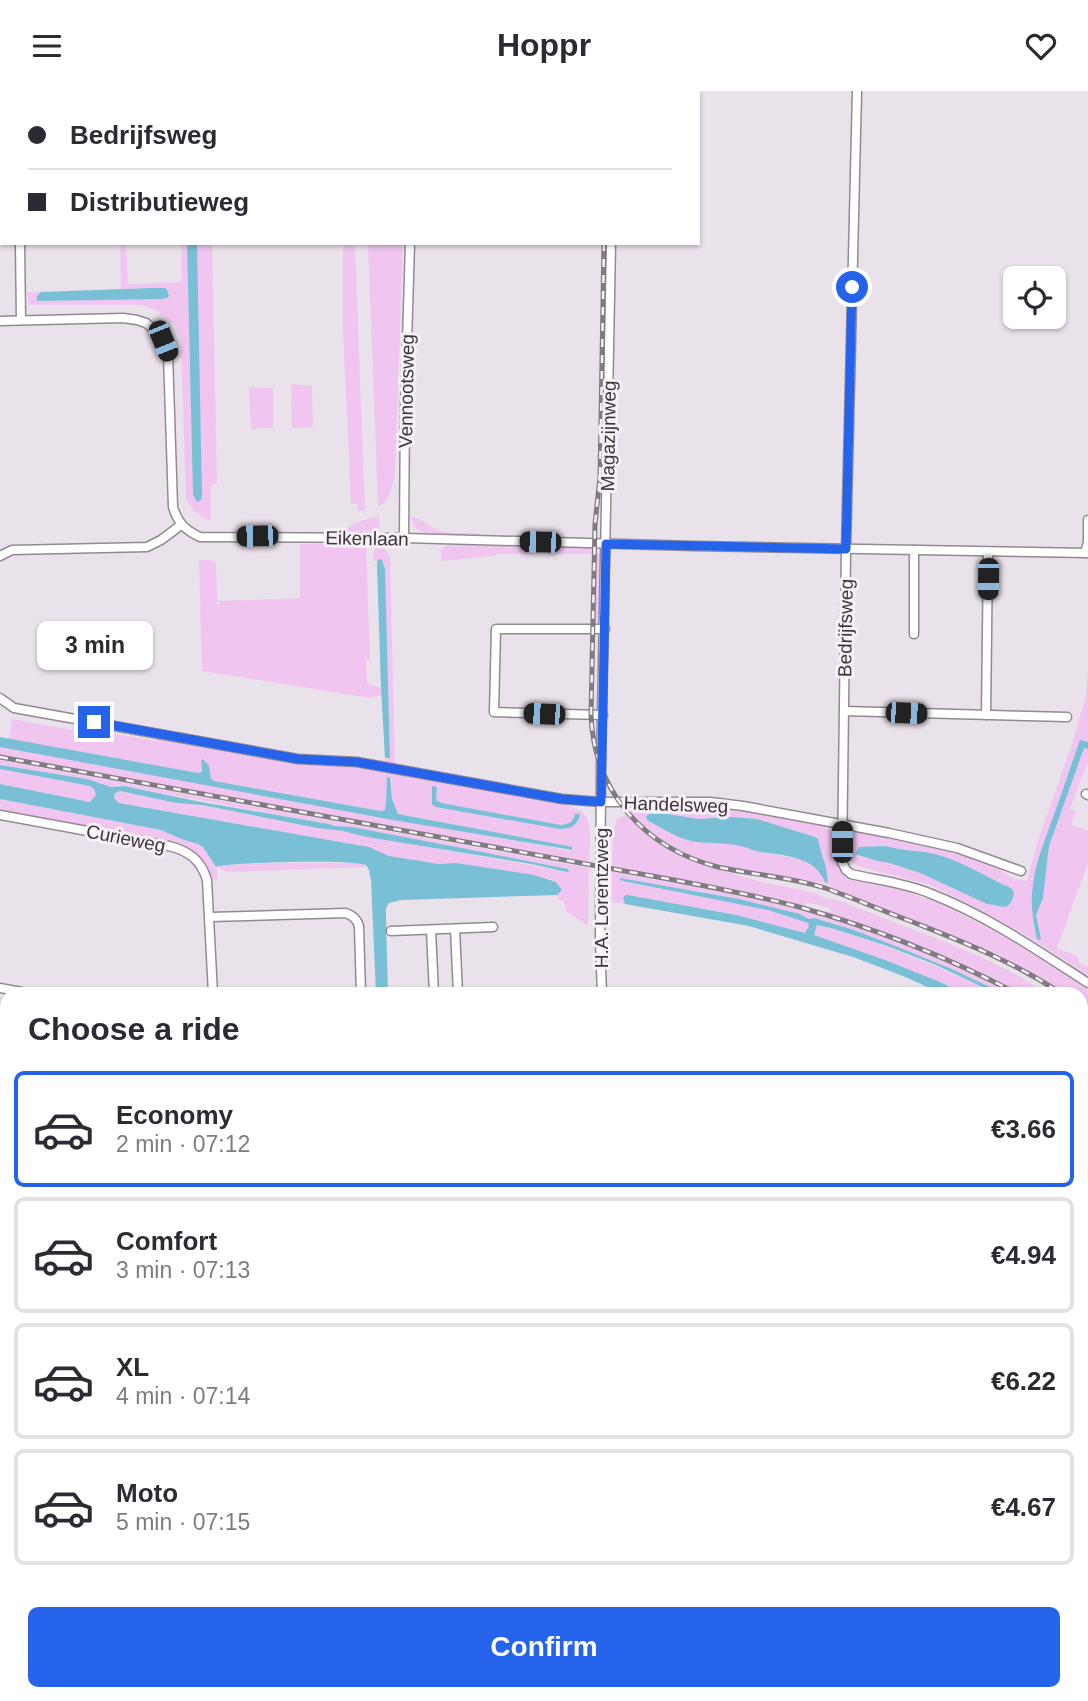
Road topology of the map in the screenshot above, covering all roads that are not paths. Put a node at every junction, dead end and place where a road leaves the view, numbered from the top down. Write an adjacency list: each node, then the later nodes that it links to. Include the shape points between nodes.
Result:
1 (857, 91): 11 (street, Bedrijfsweg)
2 (20, 245): 5 (street)
3 (410, 245): 9 (street, Vennootsweg)
4 (611, 245): 10 (street, Magazijnweg)
5 (21, 320): 6 (street); 8 (street, via 123,318 155,330 168,354 173,507)
6 (0, 321)
7 (1088, 520): 14 (street)
8 (181, 525): 9 (street, Eikenlaan, via 211,538); 15 (street, via 147,547 12,550)
9 (404, 538): 10 (street, Eikenlaan)
10 (606, 544): 11 (street, Eikenlaan); 16 (street, Magazijnweg)
11 (846, 549): 12 (street, Eikenlaan); 19 (street, Bedrijfsweg)
12 (914, 550): 13 (street, Eikenlaan); 17 (street)
13 (988, 552): 14 (street, Eikenlaan); 21 (street)
14 (1087, 553)
15 (0, 556)
16 (605, 629): 20 (street, Magazijnweg); 20 (street, via 496,629 494,712)
17 (915, 634)
18 (0, 698): 23 (street, Handelsweg, via 14,708 298,759 357,762)
19 (844, 711): 21 (street); 25 (street, Bedrijfsweg)
20 (603, 715): 23 (street, Magazijnweg)
21 (986, 715): 22 (street)
22 (1066, 717)
23 (601, 802): 25 (street, Handelsweg, via 720,803); 37 (street, H.A. Lorentzweg)
24 (0, 814): 27 (street, Curieweg, via 187,852 205,873)
25 (842, 825): 26 (street, Handelsweg, via 957,848); 32 (street, Bedrijfsweg, via 842,862 851,874 928,892 963,908)
26 (1021, 871)
27 (210, 917): 33 (street, Curieweg); 34 (street, via 352,915 359,926)
28 (493, 927): 29 (street)
29 (455, 929): 30 (street); 36 (street)
30 (431, 930): 31 (street); 35 (street)
31 (391, 931)
32 (1088, 983)
33 (213, 987)
34 (361, 987)
35 (434, 987)
36 (458, 987)
37 (602, 987)

